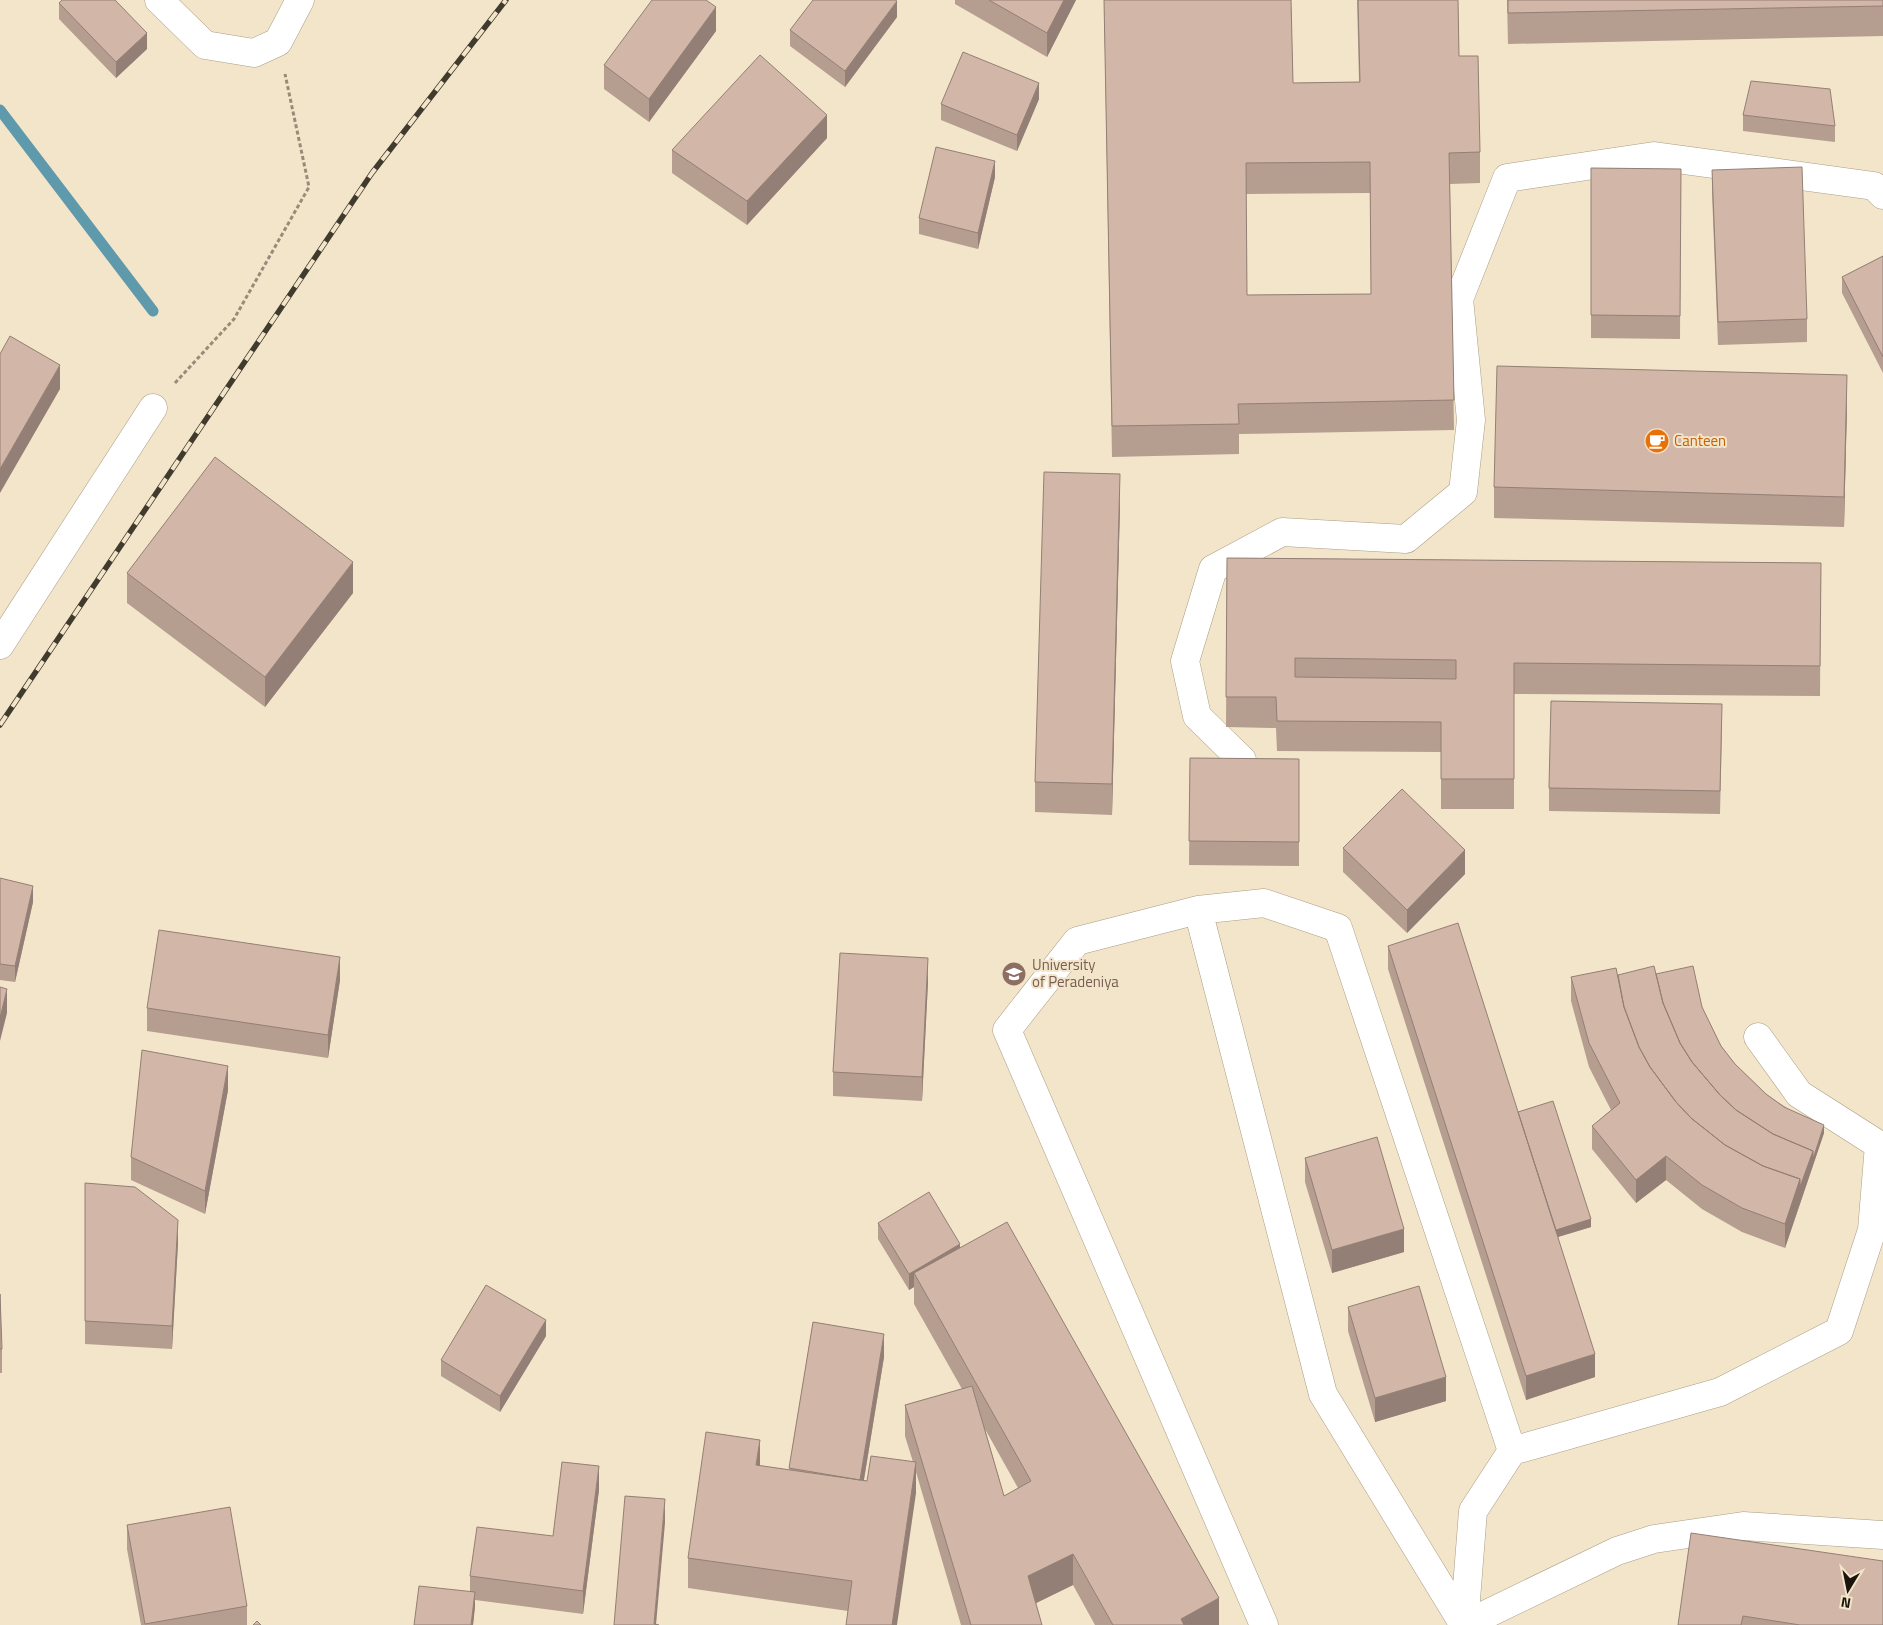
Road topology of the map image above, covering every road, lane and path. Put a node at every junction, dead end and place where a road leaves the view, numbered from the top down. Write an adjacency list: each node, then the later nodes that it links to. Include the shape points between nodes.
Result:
1 (159, 0): 3 (street, via 205,45 254,53)
2 (300, 0): 3 (street)
3 (278, 42): 5 (path, via 309,187 234,319)
4 (1883, 195): 7 (street, via 1874,186 1654,156 1507,178 1459,299 1471,420 1463,492 1406,539 1282,532 1213,569 1184,661 1197,716)
5 (153, 408): 6 (street)
6 (0, 646)
7 (1242, 760)
8 (1198, 910): 10 (street, via 1264,903 1338,928); 12 (street, via 1077,941 1007,1030); 13 (street, via 1323,1394)
9 (1758, 1037): 10 (street, via 1799,1094 1880,1145 1872,1230 1838,1331 1720,1392)
10 (1512, 1451): 13 (street, via 1473,1511)
11 (1883, 1535): 13 (street, via 1743,1526 1654,1539 1617,1551)
12 (1264, 1625)
13 (1464, 1625)

